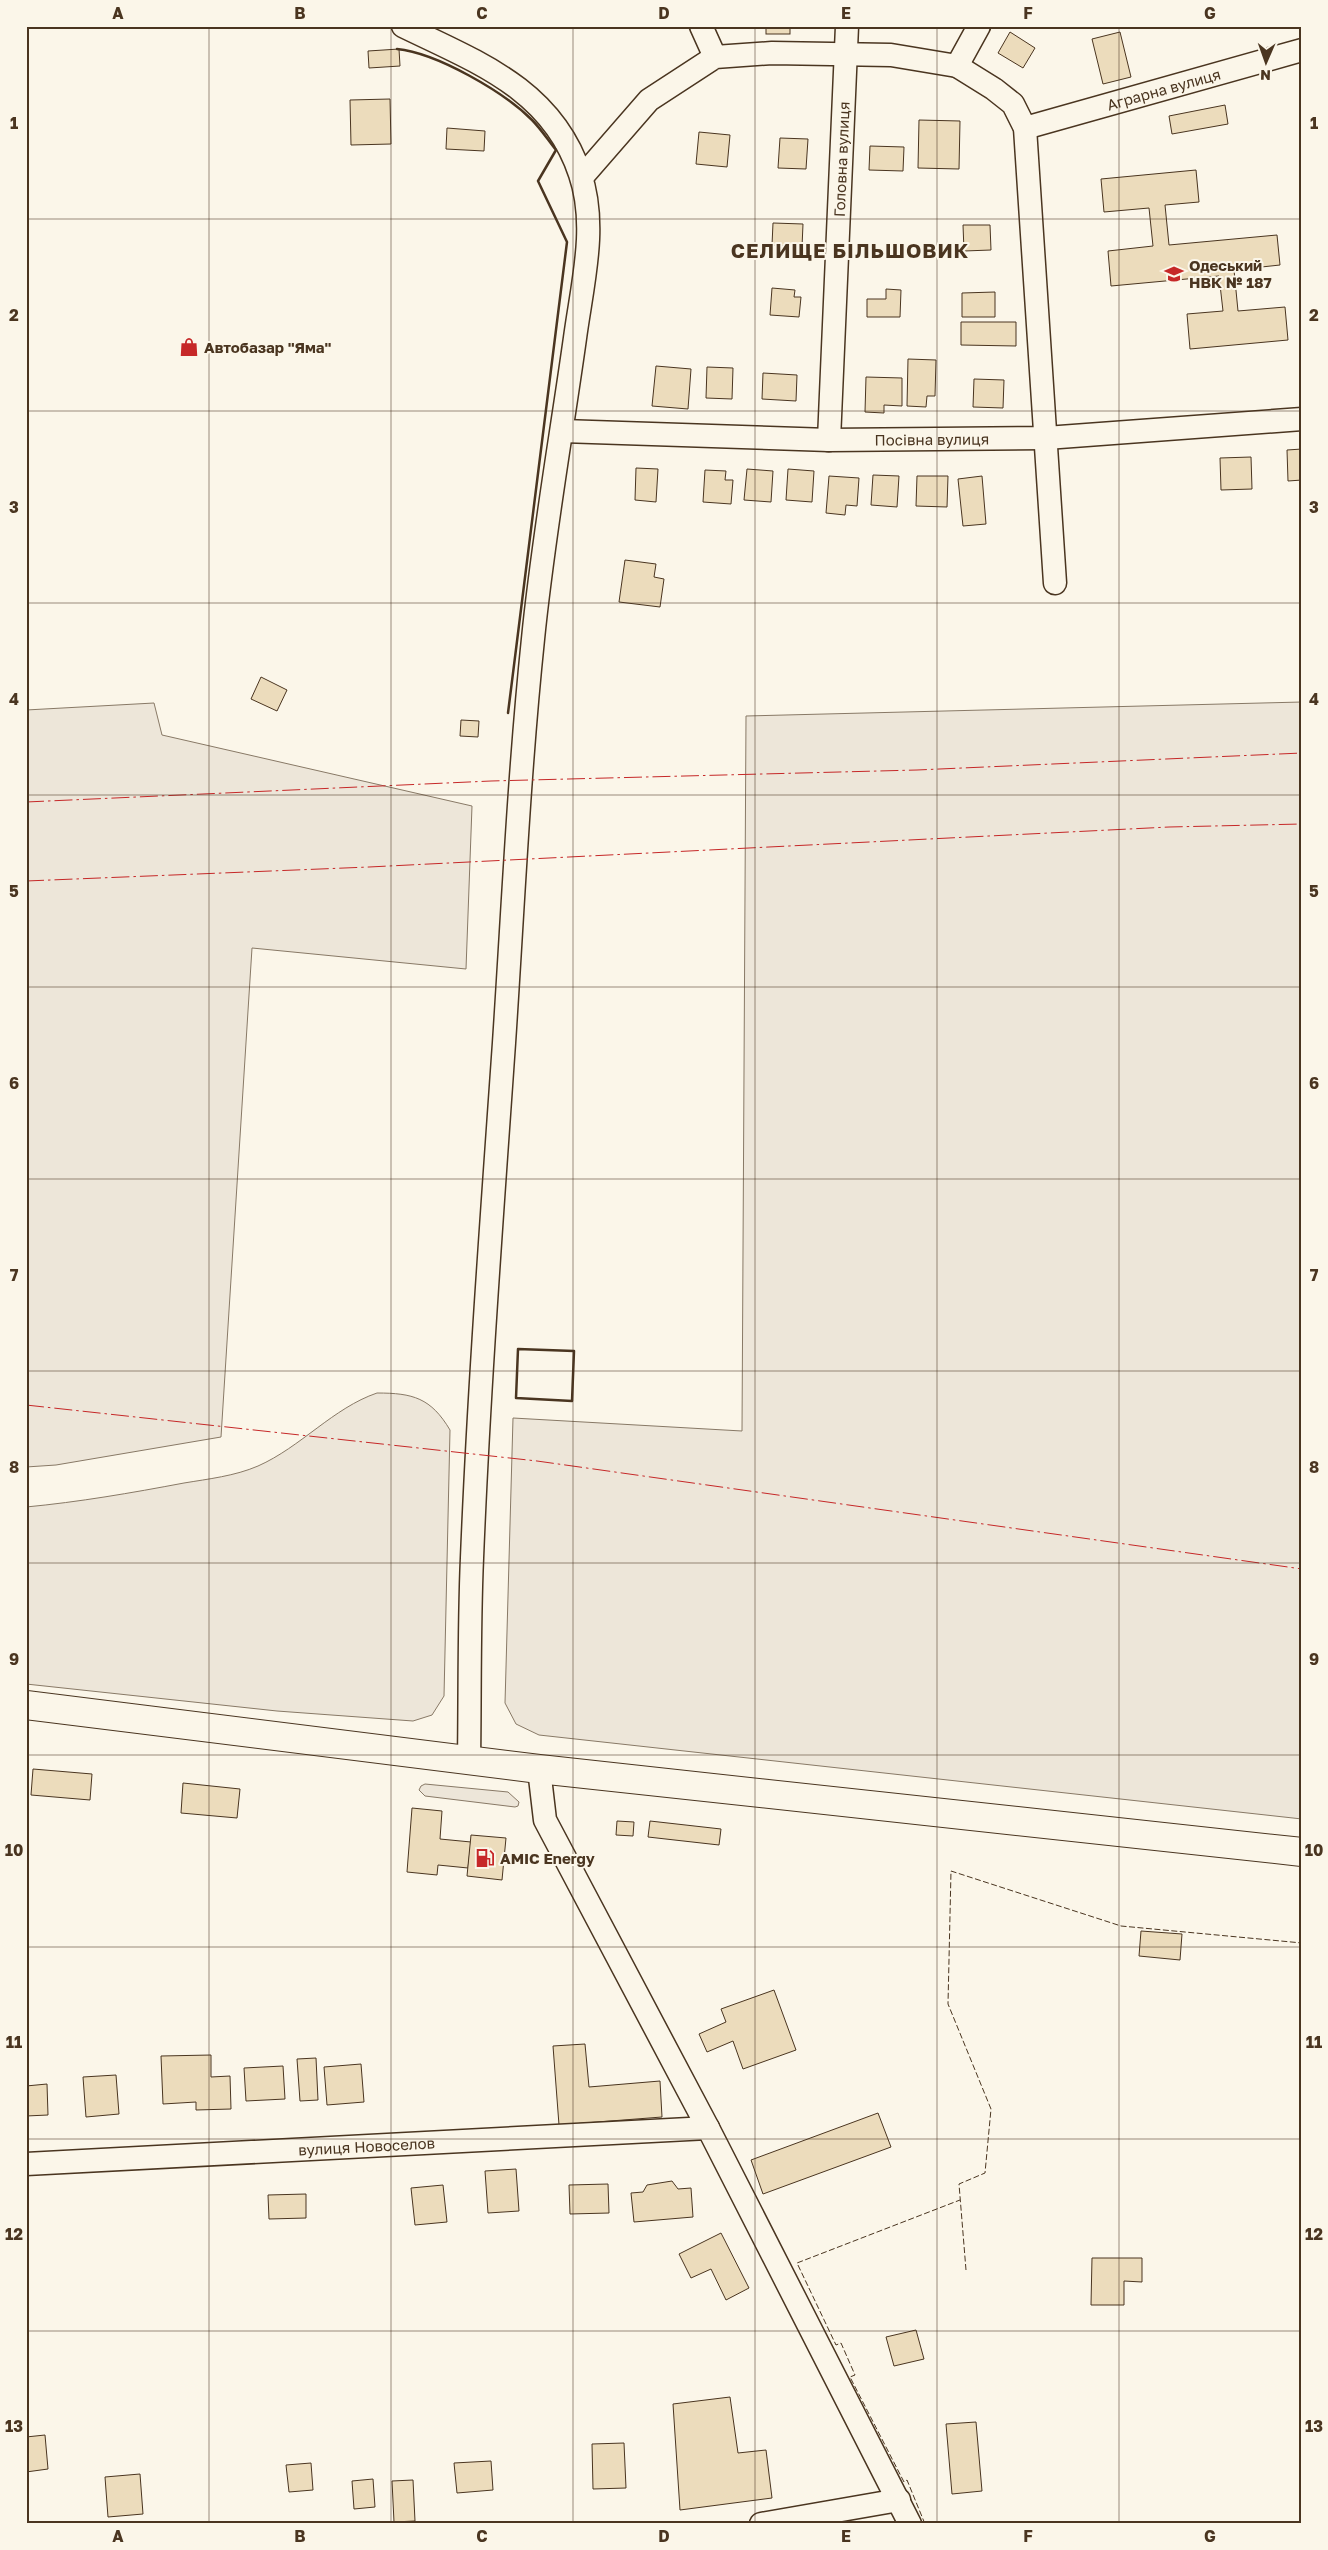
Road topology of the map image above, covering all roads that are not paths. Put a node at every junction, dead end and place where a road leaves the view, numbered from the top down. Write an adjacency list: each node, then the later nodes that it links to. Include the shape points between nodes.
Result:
1 (403, 26): 10 (street, via 491,69 525,92 552,118 568,142)
2 (701, 26): 7 (street)
3 (847, 26): 6 (street, Головна вулиця)
4 (979, 26): 8 (street)
5 (1302, 50): 9 (street, Аграрна вулиця)
6 (847, 53): 7 (street); 8 (street, via 891,55); 14 (street, Головна вулиця)
7 (715, 57): 10 (street, via 650,100)
8 (956, 66): 9 (street, via 1013,104)
9 (1025, 128): 13 (street)
10 (582, 177): 12 (street, via 588,207 587,247)
11 (1302, 419): 13 (street, Посівна вулиця)
12 (562, 431): 14 (street, Посівна вулиця); 17 (street, via 542,554 522,769 479,1416 472,1562)
13 (1046, 438): 14 (street, Посівна вулиця); 15 (street)
14 (829, 440)
15 (1055, 582)
16 (26, 1705): 17 (highway)
17 (469, 1761): 18 (highway)
18 (540, 1769): 19 (highway); 20 (street, via 545,1820)
19 (1302, 1852)
20 (708, 2128): 21 (street, вулиця Новоселов); 22 (street)
21 (26, 2164)
22 (899, 2500): 23 (street); 24 (street)
23 (761, 2524)
24 (910, 2524)

